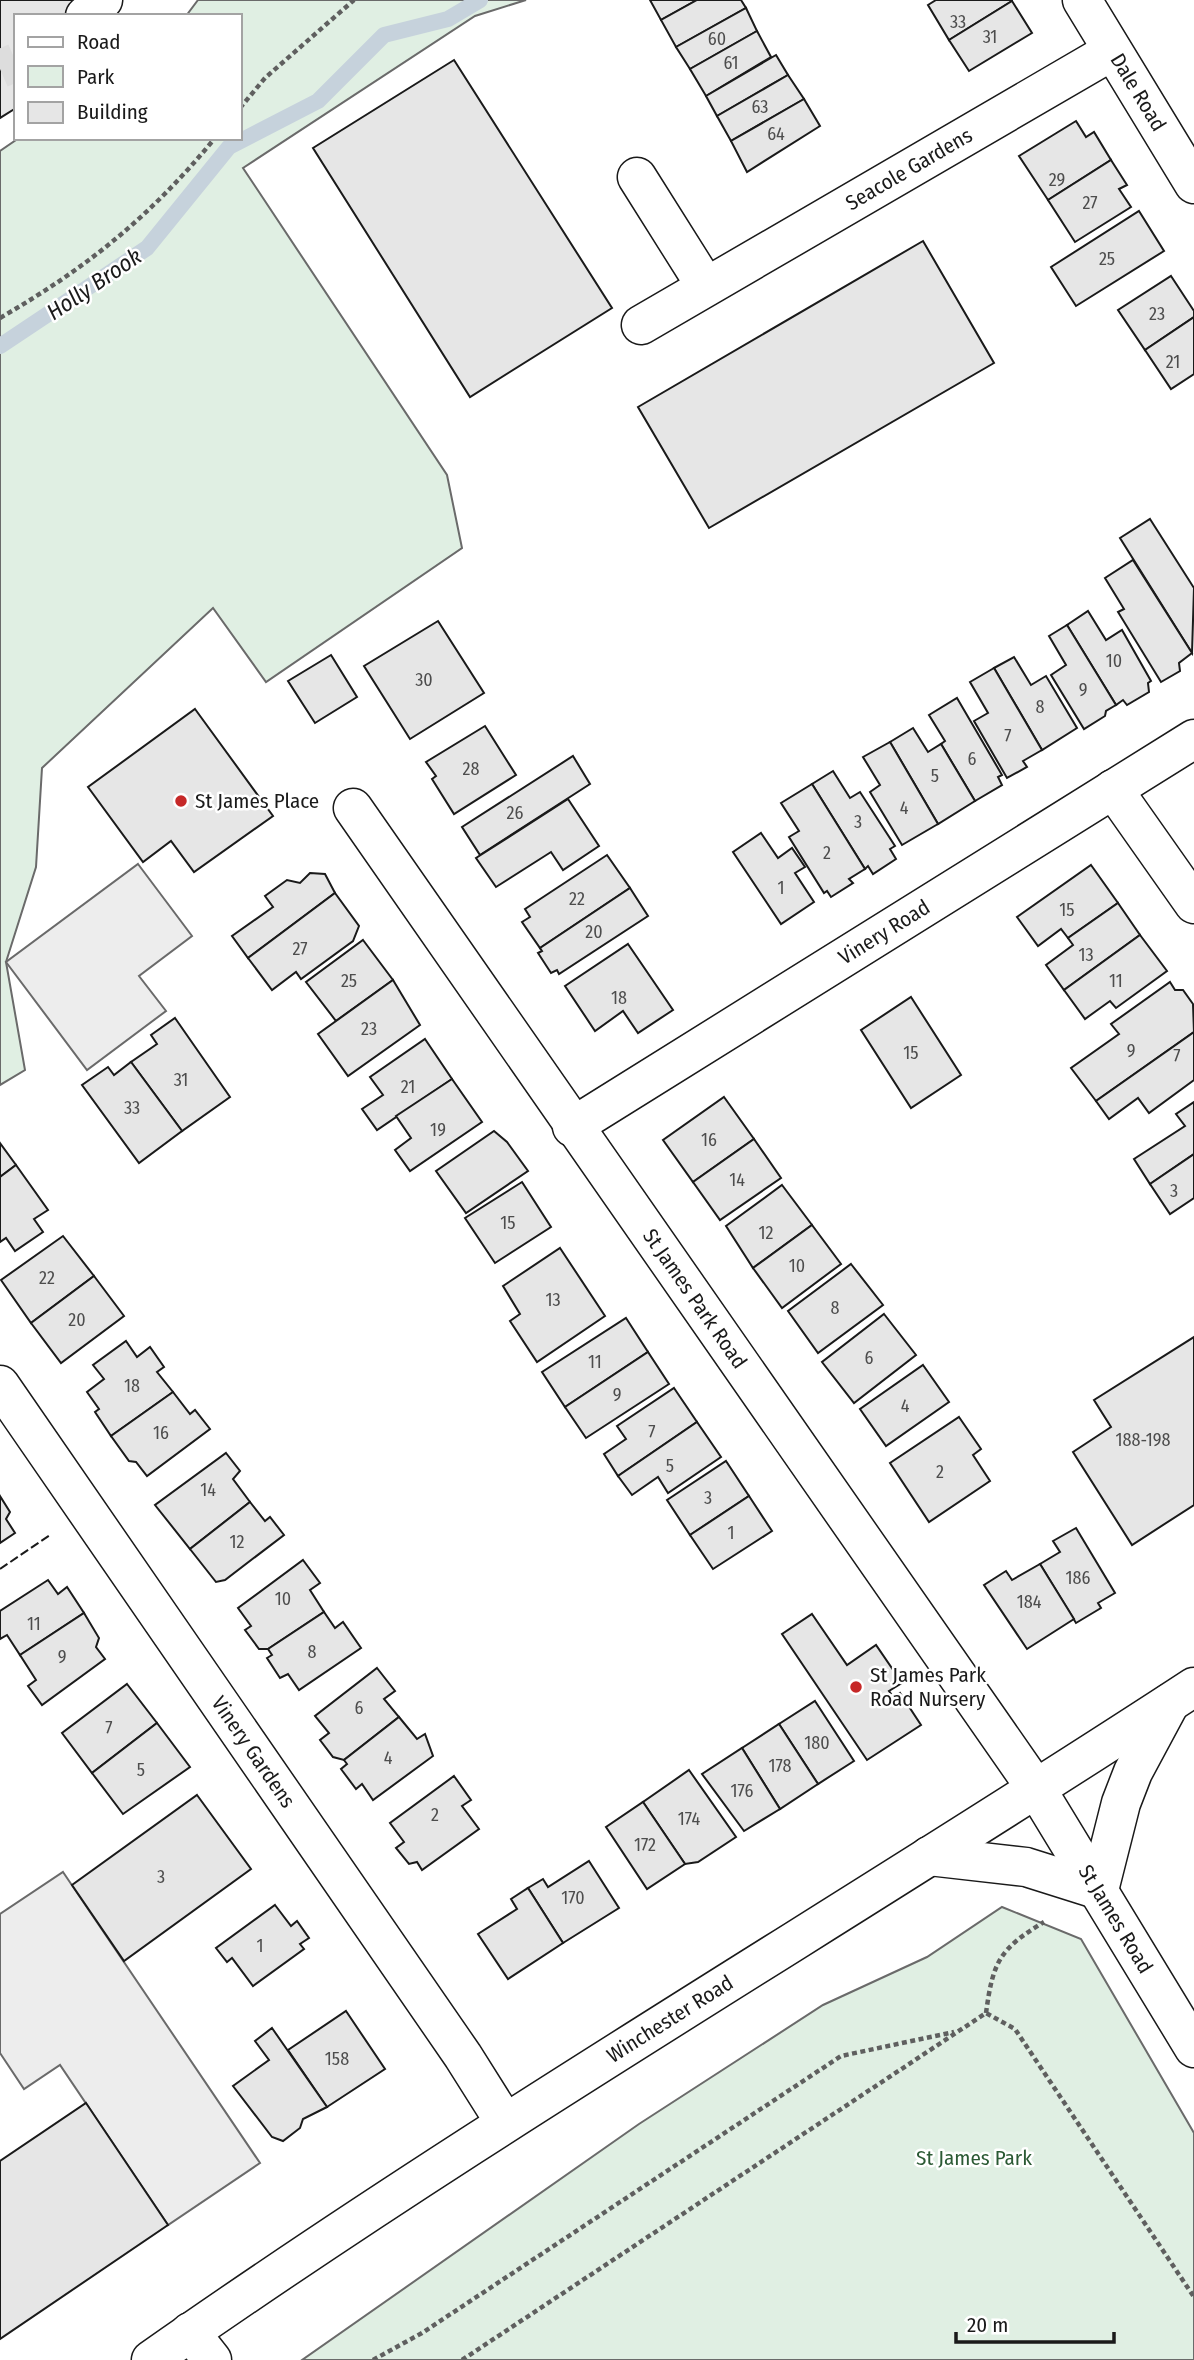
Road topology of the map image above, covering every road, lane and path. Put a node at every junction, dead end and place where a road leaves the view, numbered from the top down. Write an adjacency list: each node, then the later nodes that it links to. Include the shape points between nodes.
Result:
1 (103, 0): 4 (street)
2 (354, 0): 6 (path, via 265,78)
3 (1082, 0): 5 (street, Dale Road)
4 (87, 14)
5 (1112, 51): 9 (street, Dale Road); 10 (street, Seacole Gardens)
6 (242, 106)
7 (213, 140): 11 (path, via 126,233 63,282)
8 (637, 177): 10 (street)
9 (1194, 184)
10 (705, 285): 12 (street, Seacole Gardens)
11 (0, 318)
12 (641, 324)
13 (1194, 739): 14 (street, Vinery Road)
14 (1113, 789): 16 (street); 17 (street, Vinery Road)
15 (353, 808): 17 (street, St James Park Road)
16 (1194, 904)
17 (572, 1127): 20 (street, St James Park Road)
18 (0, 1385): 27 (street, Vinery Gardens, via 448,2033)
19 (1182, 1695): 20 (street, Winchester Road); 22 (street, via 1133,1772)
20 (1037, 1790): 21 (street, Winchester Road); 22 (street, St James Road)
21 (929, 1856): 22 (street, via 1026,1867); 27 (street, Winchester Road)
22 (1099, 1890): 26 (street, St James Road)
23 (1034, 1928): 24 (path, via 996,1963)
24 (986, 2013): 25 (path); 28 (path, via 1015,2029)
25 (958, 2031): 31 (path, via 841,2056 422,2333); 32 (path)
26 (1194, 2048)
27 (504, 2121): 29 (street, Winchester Road)
28 (1194, 2297)
29 (201, 2346): 30 (street, Winchester Road)
30 (151, 2360)
31 (373, 2360)
32 (462, 2360)

